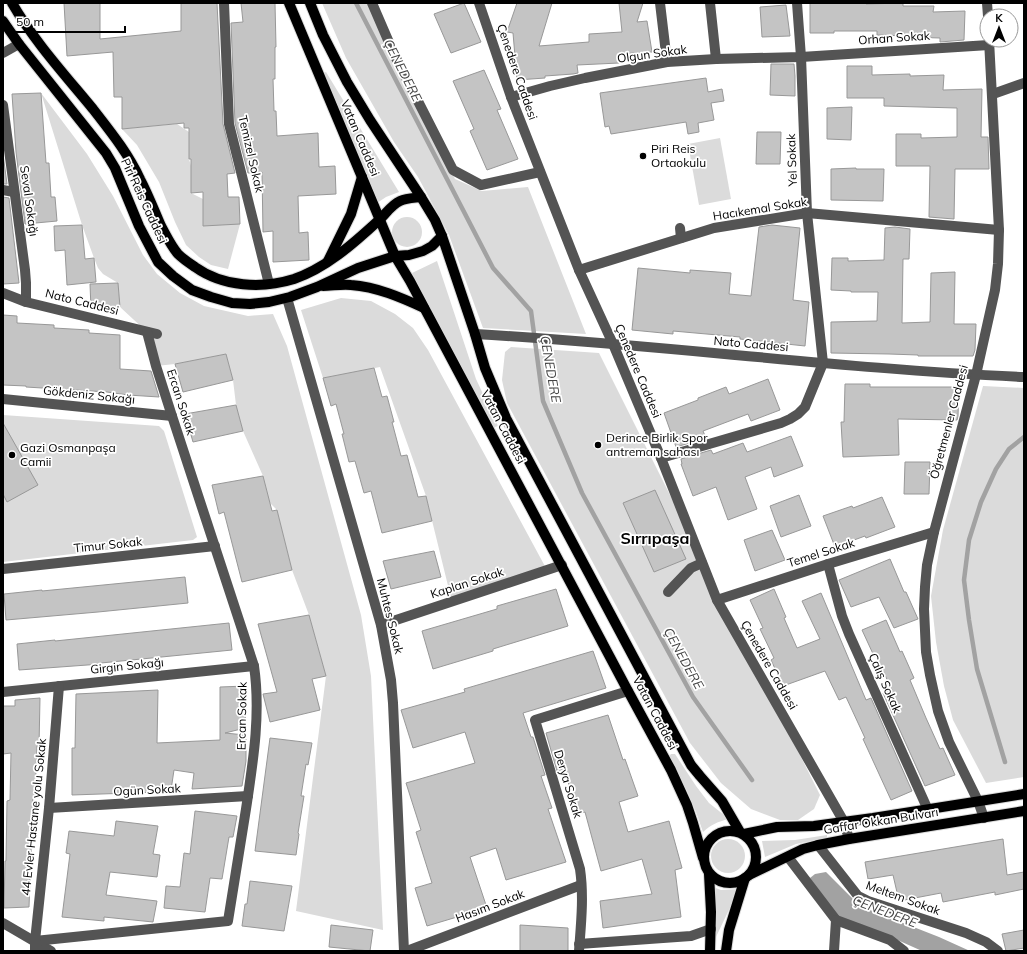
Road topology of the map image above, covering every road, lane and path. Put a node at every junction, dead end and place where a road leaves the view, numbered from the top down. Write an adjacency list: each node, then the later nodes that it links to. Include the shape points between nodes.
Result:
1 (12, 3): 34 (main road, Piri Reis Caddesi, via 39,42 127,154 168,240 178,254 195,268 213,277 234,283)
2 (224, 3): 34 (street, Temizel Sokak, via 229,124)
3 (289, 3): 23 (main road, Vatan Caddesi)
4 (310, 3): 26 (main road, Vatan Caddesi, via 347,82)
5 (372, 3): 22 (street, via 394,54 453,170 481,185)
6 (479, 3): 20 (street, Çenedere Caddesi)
7 (660, 3): 17 (street)
8 (710, 3): 16 (street)
9 (797, 3): 15 (street, Yel Sokak)
10 (3, 21): 11 (main road, Piri Reis Caddesi)
11 (19, 44): 14 (street); 37 (main road, Piri Reis Caddesi, via 106,153 158,262 192,290 232,303 250,304)
12 (979, 44): 15 (street, Orhan Sokak)
13 (989, 48): 19 (street, Öğretmenler Caddesi)
14 (3, 53)
15 (801, 57): 16 (street, Olgun Sokak); 27 (street, Yel Sokak)
16 (716, 60): 17 (street, Olgun Sokak)
17 (667, 62): 20 (street, Olgun Sokak, via 585,78)
18 (1024, 83): 19 (street)
19 (992, 94): 29 (street, Öğretmenler Caddesi)
20 (511, 97): 22 (street, Çenedere Caddesi)
21 (3, 105): 25 (street, Seval Sokağı)
22 (540, 172): 33 (street, Çenedere Caddesi)
23 (362, 177): 28 (main road, Vatan Caddesi); 32 (main road, via 351,214)
24 (3, 190): 25 (street)
25 (14, 192): 38 (street, Seval Sokağı, via 25,270)
26 (421, 197): 28 (main road, Piri Reis Caddesi, via 399,201); 30 (main road, Vatan Caddesi)
27 (806, 213): 29 (street, Hacıkemal Sokak); 33 (street, Hacıkemal Sokak, via 680,233); 43 (street, Yel Sokak)
28 (380, 220): 31 (main road, Vatan Caddesi); 32 (main road, Piri Reis Caddesi)
29 (999, 230): 44 (street, Öğretmenler Caddesi, via 995,290)
30 (442, 236): 31 (main road, Piri Reis Caddesi, via 423,251); 41 (main road, Vatan Caddesi)
31 (395, 256): 35 (main road, Piri Reis Caddesi, via 358,268); 39 (main road, Vatan Caddesi)
32 (328, 261): 34 (main road, Piri Reis Caddesi, via 314,271)
33 (578, 270): 42 (street, Çenedere Caddesi)
34 (269, 284)
35 (317, 287): 37 (main road, Piri Reis Caddesi); 39 (main road, via 350,285 373,288)
36 (3, 293): 38 (street, Nato Caddesi)
37 (288, 298): 57 (street, Muhtes Sokak)
38 (26, 302): 40 (street, Nato Caddesi)
39 (424, 308): 53 (main road, Vatan Caddesi)
40 (152, 333): 47 (street, Ercan Sokak, via 156,366)
41 (475, 334): 42 (street, Nato Caddesi); 70 (main road, Vatan Caddesi, via 485,368 506,418 580,558 691,765 722,801)
42 (614, 344): 43 (street, Nato Caddesi); 48 (street, Çenedere Caddesi)
43 (823, 363): 44 (street, Nato Caddesi); 48 (street, via 805,406 790,419)
44 (976, 375): 45 (street, Nato Caddesi); 49 (street, Öğretmenler Caddesi)
45 (1024, 377)
46 (3, 399): 47 (street, Gökdeniz Sokağı)
47 (172, 416): 50 (street, Ercan Sokak)
48 (661, 458): 51 (street, Çenedere Caddesi)
49 (934, 532): 52 (street, Temel Sokak); 64 (street, Öğretmenler Caddesi, via 925,587 926,652 938,711 949,742)
50 (215, 546): 54 (street, Timur Sokak); 58 (street, Ercan Sokak)
51 (702, 563): 55 (street, via 691,568); 56 (street, Çenedere Caddesi)
52 (828, 564): 56 (street, Temel Sokak); 66 (street, Çalış Sokak, via 849,634)
53 (562, 565): 57 (street, Kaplan Sokak); 60 (main road, Vatan Caddesi)
54 (3, 569)
55 (668, 592)
56 (717, 600): 69 (street, Çenedere Caddesi)
57 (381, 625): 84 (street, Muhtes Sokak, via 394,702)
58 (254, 666): 59 (street, Girgin Sokağı); 63 (street, Ercan Sokak, via 256,734)
59 (60, 686): 61 (street, Girgin Sokağı); 65 (street, 44 Evler Hastane yolu Sokak)
60 (628, 691): 74 (main road, Vatan Caddesi, via 681,790 694,823); 77 (street, Derya Sokak, via 535,720 580,869)
61 (3, 692)
62 (1024, 794): 64 (main road, Gaffar Okkan Bulvarı)
63 (248, 796): 65 (street, Ogün Sokak); 81 (street, Ercan Sokak, via 228,921)
64 (978, 801): 66 (main road, Gaffar Okkan Bulvarı); 68 (street, Öğretmenler Caddesi)
65 (49, 808): 81 (street, 44 Evler Hastane yolu Sokak)
66 (928, 810): 69 (main road, Gaffar Okkan Bulvarı)
67 (1024, 812): 68 (main road, Gaffar Okkan Bulvarı)
68 (984, 818): 71 (main road, Gaffar Okkan Bulvarı)
69 (844, 822): 70 (main road, Gaffar Okkan Bulvarı, via 777,827); 71 (street, Çenedere Caddesi)
70 (742, 833): 74 (main road, via 731,830 714,835 704,849); 76 (main road, Vatan Caddesi, via 750,839 756,853 754,869)
71 (849, 839): 72 (main road, Gaffar Okkan Bulvarı)
72 (818, 844): 73 (main road, Gaffar Okkan Bulvarı); 90 (street, Meltem Sokak, via 858,896 966,933)
73 (788, 856): 76 (main road, Gaffar Okkan Bulvarı); 78 (street)
74 (703, 858): 75 (main road, Vatan Caddesi)
75 (709, 874): 76 (main road, via 715,879 730,883); 80 (main road, Vatan Caddesi)
76 (747, 877): 87 (main road, Vatan Caddesi, via 729,930)
77 (581, 885): 82 (street, Derya Sokak); 85 (street, Hasım Sokak)
78 (836, 920): 88 (street); 89 (street, via 890,940)
79 (3, 923): 81 (street)
80 (711, 929): 82 (street, via 691,936); 86 (main road, Vatan Caddesi)
81 (35, 946): 83 (street)
82 (579, 948)
83 (51, 951)
84 (404, 951)
85 (407, 951)
86 (710, 951)
87 (726, 951)
88 (834, 951)
89 (904, 951)
90 (998, 951)

